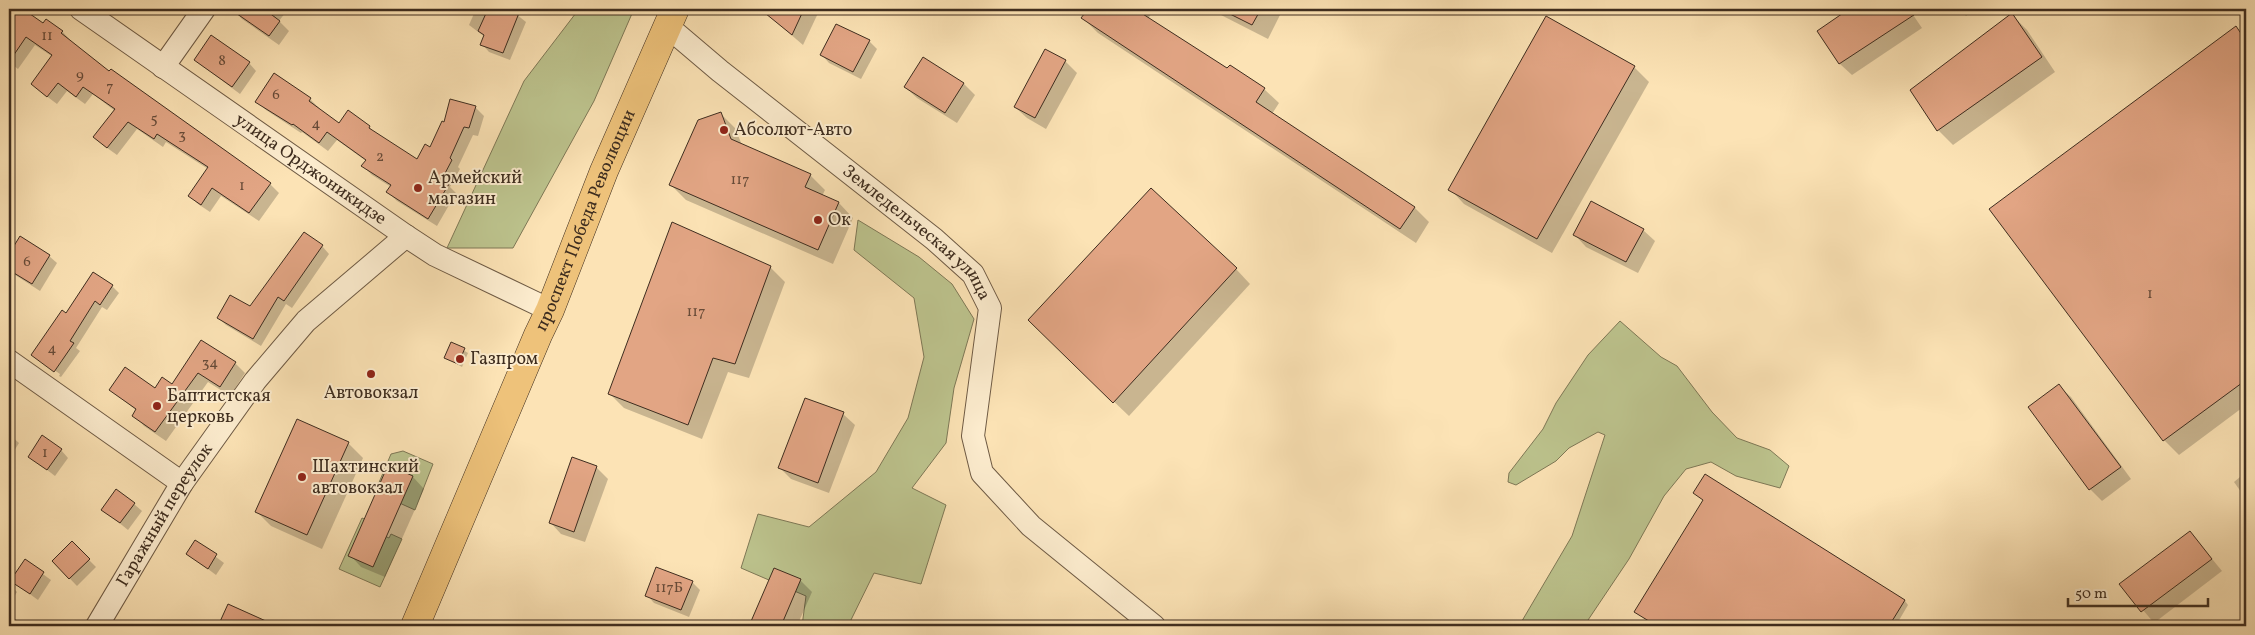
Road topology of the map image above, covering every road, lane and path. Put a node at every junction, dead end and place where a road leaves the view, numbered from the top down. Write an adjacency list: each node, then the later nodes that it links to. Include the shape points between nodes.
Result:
1 (81, 9): 4 (street, улица Орджоникидзе)
2 (204, 9): 4 (street)
3 (671, 17): 6 (main road, проспект Победа Революции, via 604,171); 11 (street, Земледельческая улица, via 720,72 934,238 973,274 990,308 973,436 982,473 1031,526)
4 (163, 67): 5 (street, улица Орджоникидзе)
5 (406, 236): 6 (street, улица Орджоникидзе, via 435,255); 8 (street, Гаражный переулок, via 306,321 255,381)
6 (550, 310): 10 (main road, проспект Победа Революции)
7 (9, 361): 8 (street)
8 (182, 483): 9 (street, Гаражный переулок)
9 (97, 626)
10 (415, 626)
11 (1154, 626)

